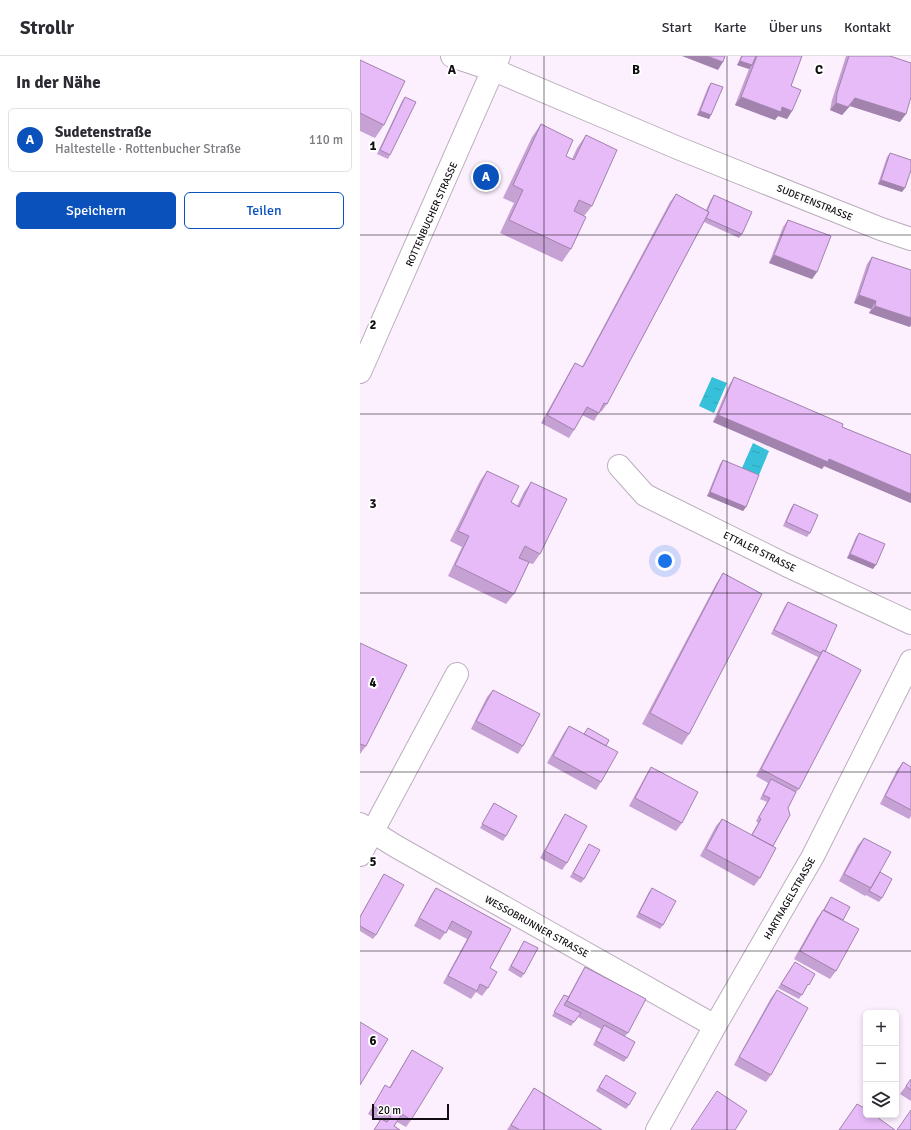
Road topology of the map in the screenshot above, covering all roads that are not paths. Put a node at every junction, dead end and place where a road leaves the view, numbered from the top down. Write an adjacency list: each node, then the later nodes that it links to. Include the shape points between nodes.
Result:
1 (452, 56): 2 (street, SUDETENSTRASSE)
2 (497, 63): 3 (street, SUDETENSTRASSE, via 678,148); 4 (street, ROTTENBUCHER STRASSE)
3 (911, 240)
4 (360, 372)
5 (619, 466): 6 (street, ETTALER STRASSE, via 645,495)
6 (911, 623)
7 (911, 661): 11 (street, HARTNAGELSTRASSE, via 813,856)
8 (457, 674): 9 (street)
9 (366, 828): 10 (street); 11 (street, WESSOBRUNNER STRASSE)
10 (360, 855)
11 (715, 1026): 12 (street, HARTNAGELSTRASSE)
12 (657, 1130)

